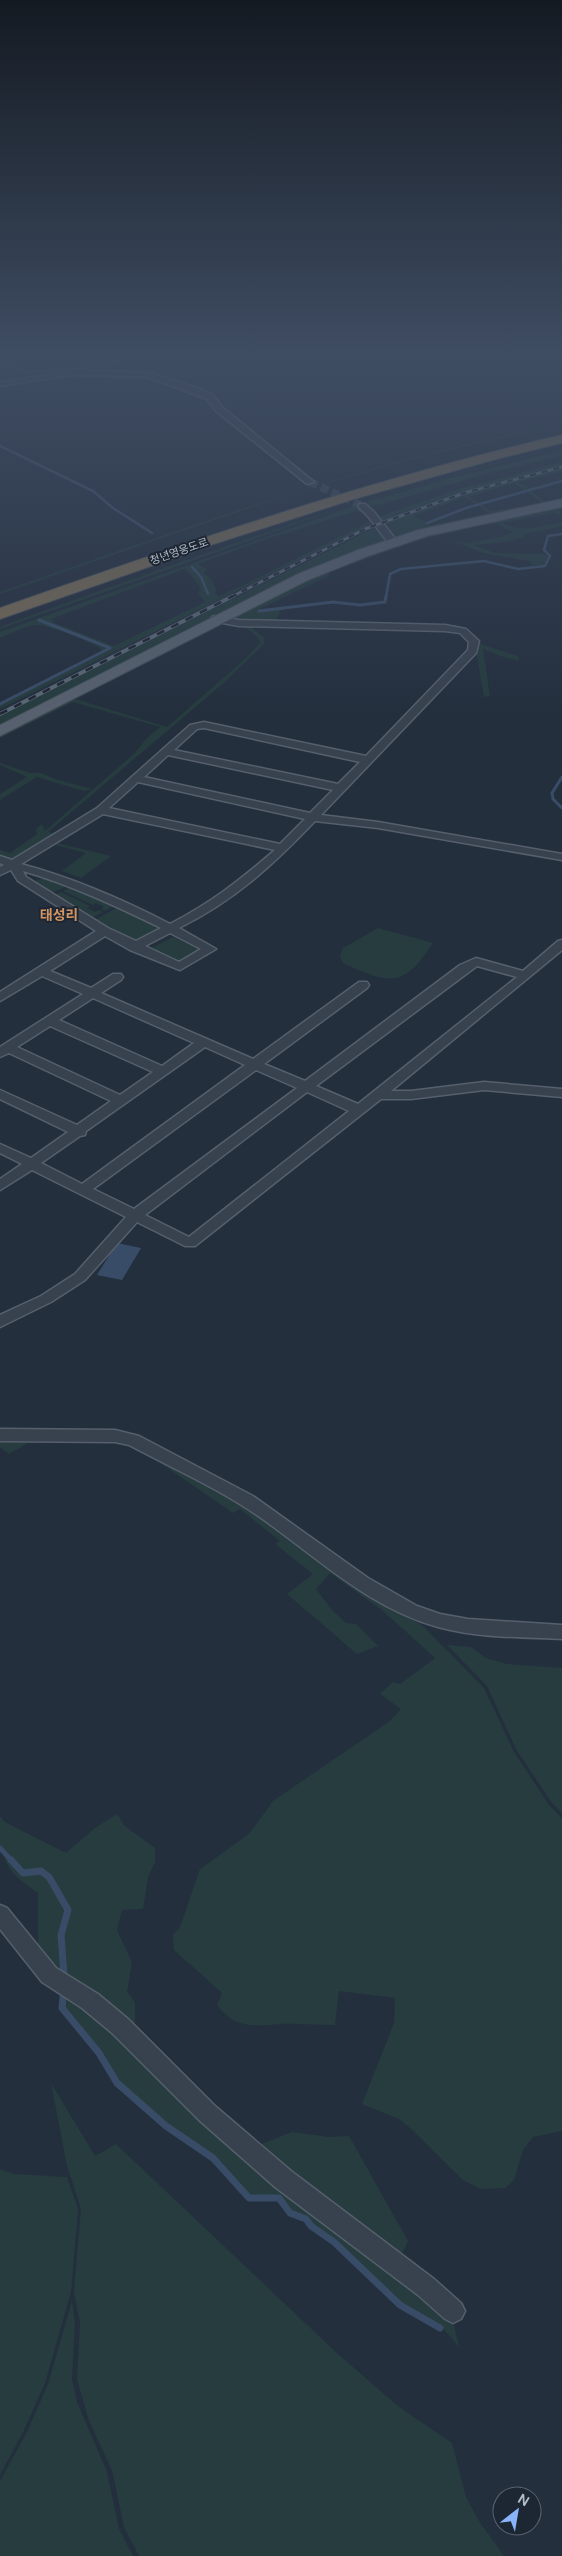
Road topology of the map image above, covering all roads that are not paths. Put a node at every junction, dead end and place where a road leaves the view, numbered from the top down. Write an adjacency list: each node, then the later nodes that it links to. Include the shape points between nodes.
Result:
1 (297, 472): 4 (street)
2 (387, 472): 8 (highway, 청년영웅도로, via 314,493)
3 (424, 472): 9 (highway, 청년영웅도로, via 330,499)
4 (310, 482)
5 (562, 504): 7 (main road, via 456,525)
6 (362, 506): 7 (street)
7 (394, 542): 10 (main road, via 303,577)
8 (0, 601)
9 (0, 614)
10 (216, 619): 11 (main road); 13 (street, via 239,623 445,628 468,634 474,641 473,651)
11 (0, 731)
12 (167, 752): 13 (street, via 194,727 204,726); 14 (street); 15 (street)
13 (368, 760): 15 (street)
14 (138, 779): 16 (street); 17 (street)
15 (341, 788): 17 (street)
16 (102, 810): 18 (street); 21 (street)
17 (312, 817): 18 (street); 19 (street, via 378,825)
18 (283, 848): 23 (street, via 240,886)
19 (562, 857)
20 (0, 859): 21 (street)
21 (13, 866): 22 (street); 23 (street, via 56,877); 24 (street, via 22,880)
22 (0, 872)
23 (171, 928): 26 (street); 26 (street, via 210,948 180,966)
24 (104, 931): 26 (street); 27 (street)
25 (562, 944): 28 (street)
26 (134, 947)
27 (43, 972): 31 (street); 32 (street)
28 (526, 976): 38 (street, via 487,964 471,963); 41 (street)
29 (117, 977): 31 (street)
30 (363, 985): 36 (street)
31 (93, 993): 33 (street); 34 (street)
32 (0, 997)
33 (50, 1021): 35 (street); 37 (street)
34 (204, 1042): 36 (street); 37 (street)
35 (4, 1051): 42 (street)
36 (254, 1064): 38 (street); 48 (street)
37 (163, 1071): 42 (street)
38 (306, 1087): 43 (street); 49 (street)
39 (562, 1093): 41 (street, via 484,1086 411,1095)
40 (0, 1094): 44 (street)
41 (378, 1095): 43 (street)
42 (122, 1101): 44 (street)
43 (359, 1110): 49 (street, via 190,1243)
44 (80, 1132): 46 (street)
45 (0, 1148): 46 (street)
46 (32, 1164): 47 (street); 48 (street)
47 (0, 1186)
48 (83, 1190): 49 (street)
49 (136, 1215): 50 (street, via 80,1277 46,1299)
50 (0, 1322)
51 (0, 1435): 52 (street, via 115,1436 133,1440 247,1500 316,1552 391,1601 414,1612 468,1626)
52 (562, 1632)
53 (0, 1914): 54 (street, via 49,1975 90,2001 120,2026 207,2113 283,2179)
54 (453, 2311)

